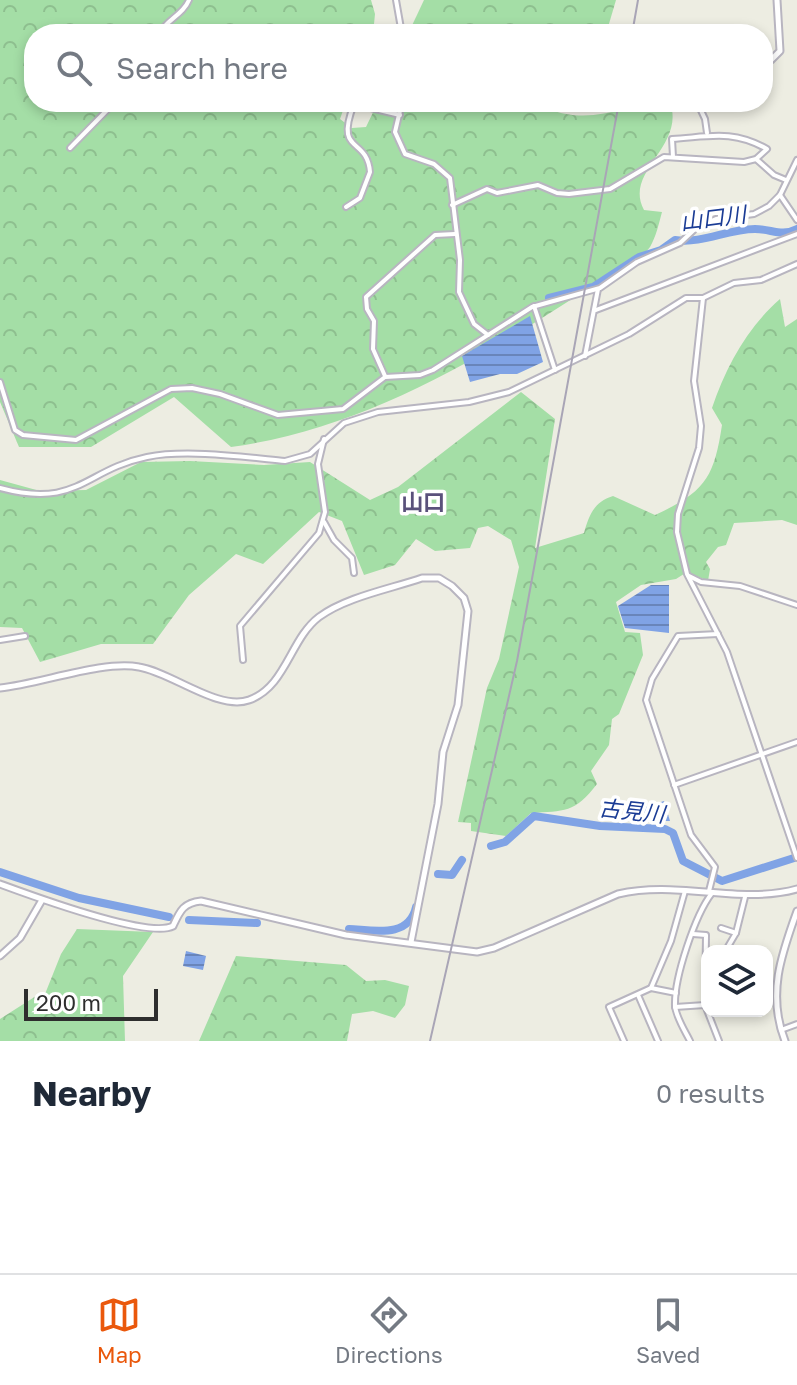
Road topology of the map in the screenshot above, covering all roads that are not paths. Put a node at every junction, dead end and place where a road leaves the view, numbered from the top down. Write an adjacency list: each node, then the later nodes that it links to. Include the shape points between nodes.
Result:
1 (189, 0): 4 (street)
2 (396, 0): 5 (street)
3 (777, 0): 6 (street, via 780,51)
4 (164, 24)
5 (400, 24)
6 (773, 58)
7 (105, 112): 14 (street)
8 (351, 112): 21 (street, via 347,138 365,155 370,172 360,198)
9 (387, 112): 12 (street)
10 (400, 112): 12 (street)
11 (703, 112): 13 (street)
12 (400, 115): 20 (street, via 397,141 405,154 444,169)
13 (707, 133): 15 (street, via 672,139); 16 (street, via 767,149)
14 (70, 148)
15 (673, 157): 16 (street); 20 (street, via 656,160 610,189 569,194 538,185 497,193 487,189)
16 (756, 159): 18 (street)
17 (797, 160): 18 (street)
18 (786, 180): 19 (street)
19 (780, 195): 22 (street); 26 (street, via 754,214 697,227)
20 (452, 205): 23 (street)
21 (346, 207)
22 (797, 220)
23 (455, 234): 30 (street, via 464,308); 33 (street, via 435,235 366,297 374,321 373,349)
24 (797, 234): 29 (street)
25 (797, 264): 27 (street)
26 (600, 288): 28 (street); 29 (street)
27 (703, 298): 31 (street, via 686,298); 41 (street, via 694,381 699,448 677,522)
28 (534, 306): 30 (street); 32 (street)
29 (596, 310): 31 (street)
30 (488, 335): 33 (street, via 420,375)
31 (585, 356): 32 (street)
32 (555, 370): 36 (street, via 496,396 398,408)
33 (385, 377): 35 (street)
34 (0, 382): 35 (street, via 15,430 76,440 182,387 278,415)
35 (343, 409): 36 (street)
36 (344, 423): 37 (street)
37 (324, 439): 38 (street, via 310,454 285,461 160,455 133,460 66,493); 39 (street, via 318,464)
38 (0, 488)
39 (324, 522): 40 (street, via 352,558); 46 (street, via 311,545 240,626)
40 (354, 573)
41 (687, 574): 42 (street); 43 (street)
42 (797, 605)
43 (718, 634): 49 (street); 50 (street, via 678,636 647,694 646,707)
44 (25, 636): 45 (street)
45 (0, 640)
46 (243, 660)
47 (0, 688): 64 (street, via 129,665 232,702 248,701 277,678 320,616 422,578 439,578 452,586 468,611 462,676 443,752)
48 (797, 742): 49 (street)
49 (762, 754): 50 (street); 51 (street)
50 (674, 785): 55 (street, via 691,835 713,864)
51 (796, 856)
52 (0, 884): 57 (street)
53 (686, 889): 55 (street); 64 (street, via 618,894 485,951); 69 (street)
54 (797, 889): 56 (street)
55 (711, 891): 56 (street); 62 (street)
56 (745, 897): 61 (street)
57 (42, 900): 64 (street, via 131,925 169,929 180,909 201,901 346,935); 68 (street, via 20,938)
58 (797, 911): 59 (street)
59 (795, 924): 63 (street)
60 (721, 928): 61 (street)
61 (736, 933): 67 (street)
62 (693, 934): 66 (street, via 706,935); 70 (street)
63 (787, 939): 65 (street); 76 (street, via 775,1001)
64 (411, 942)
65 (797, 943)
66 (706, 945)
67 (729, 945)
68 (0, 956)
69 (651, 988): 70 (street); 71 (street)
70 (677, 993): 73 (street)
71 (638, 995): 77 (street, via 609,1007); 78 (street)
72 (701, 1005): 73 (street)
73 (675, 1007): 79 (street)
74 (710, 1017): 80 (street)
75 (797, 1024): 76 (street)
76 (781, 1030): 81 (street)
77 (624, 1041)
78 (658, 1041)
79 (690, 1041)
80 (719, 1041)
81 (785, 1041)

